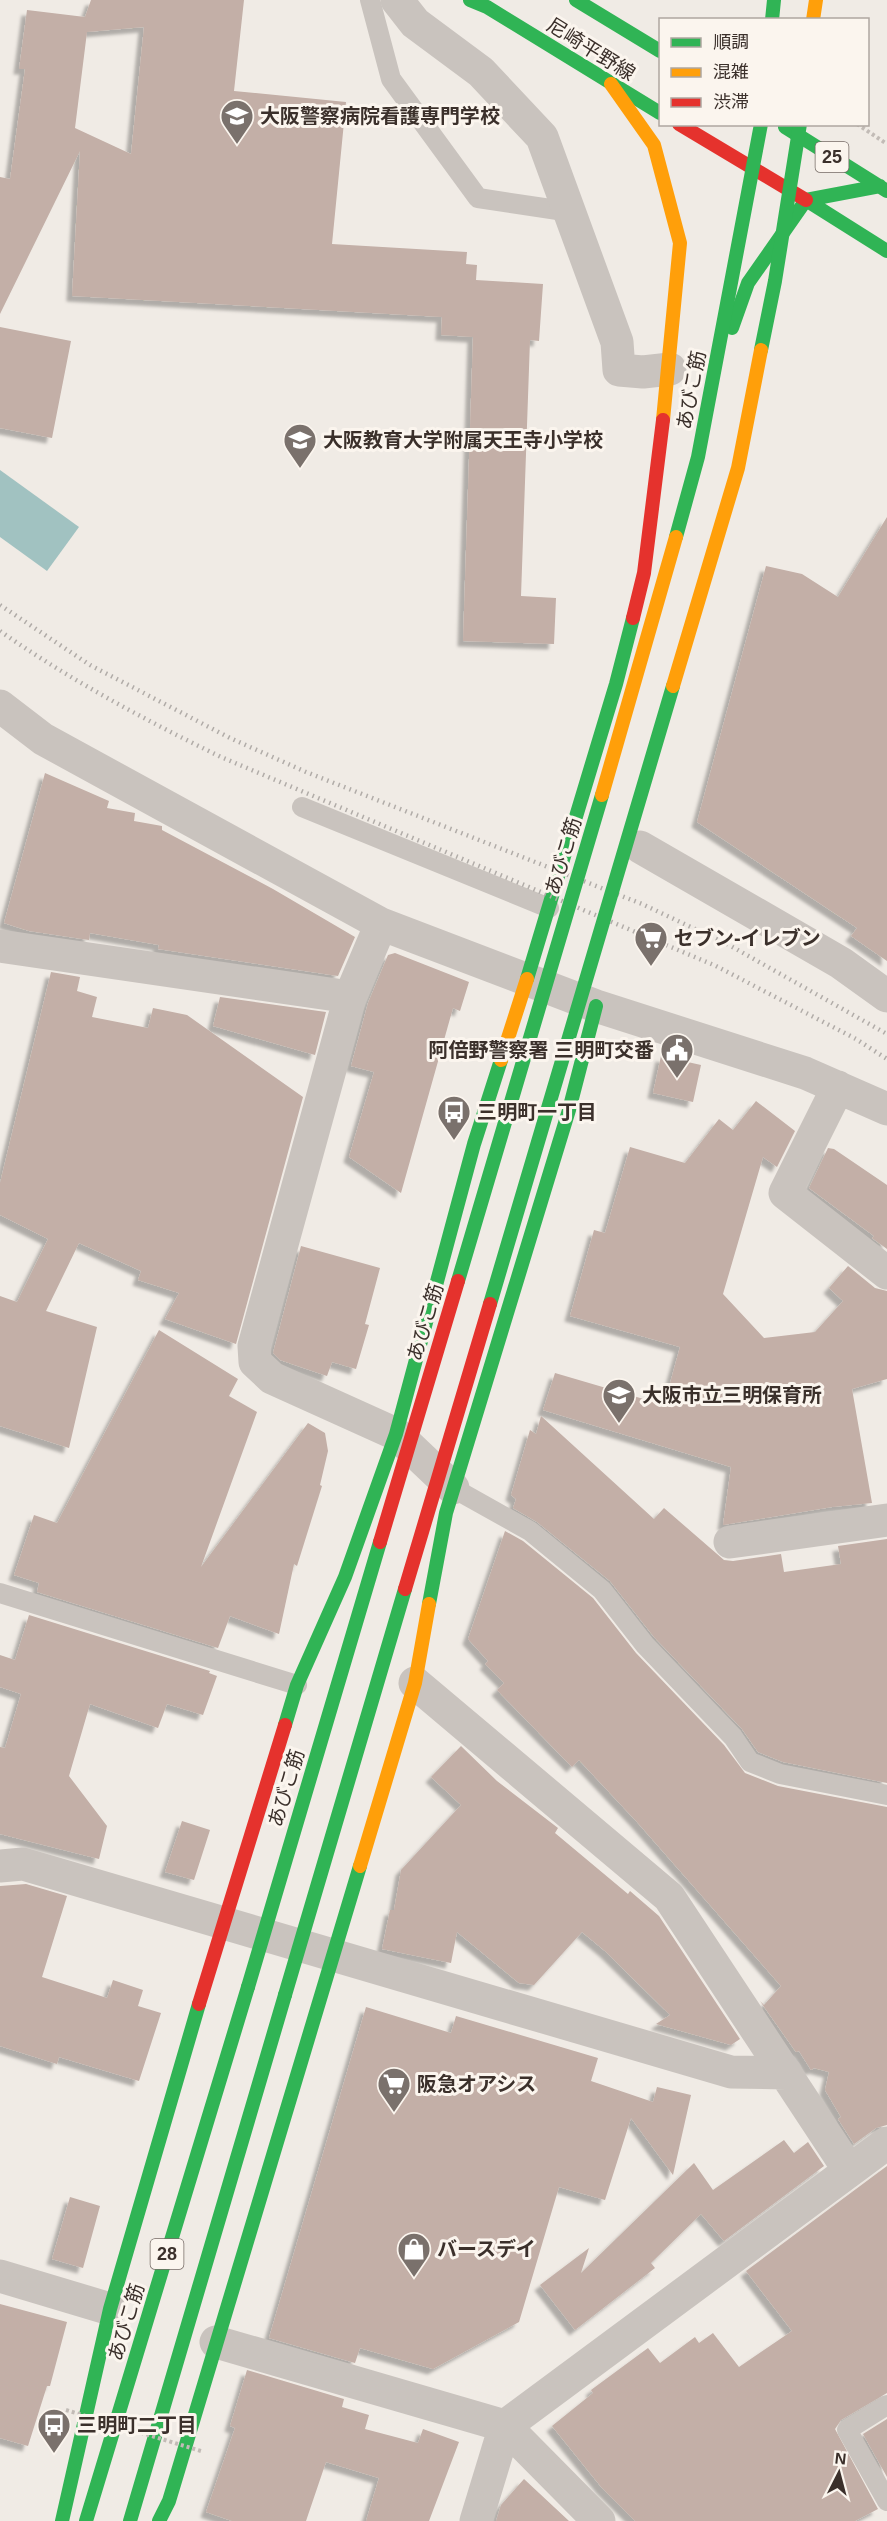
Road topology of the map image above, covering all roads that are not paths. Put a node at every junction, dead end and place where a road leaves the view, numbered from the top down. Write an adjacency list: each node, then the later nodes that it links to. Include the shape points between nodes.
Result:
1 (370, 0): 18 (lane, via 391,79 478,198)
2 (397, 0): 18 (street, via 415,23 481,72 542,137)
3 (470, 0): 10 (main road, 尼崎平野線)
4 (576, 0): 9 (main road, 尼崎平野線)
5 (774, 0): 7 (main road)
6 (816, 0): 8 (main road)
7 (772, 18)
8 (813, 18)
9 (659, 50)
10 (611, 84): 11 (main road, 尼崎平野線); 20 (main road, via 654,145 680,243)
11 (659, 112)
12 (682, 126): 17 (main road)
13 (761, 126): 58 (main road, あびこ筋 / 28, bridge, via 695,468 248,1987)
14 (782, 126): 16 (main road, 25); 17 (main road)
15 (800, 126): 59 (main road, 28, bridge, via 775,281 738,468)
16 (883, 188): 17 (main road)
17 (806, 200): 19 (main road, 25); 21 (main road, via 748,283); 26 (main road, via 682,704)
18 (571, 212): 20 (street, via 618,342 619,370)
19 (887, 251)
20 (670, 369): 23 (main road)
21 (676, 484)
22 (664, 517): 23 (main road)
23 (644, 573): 27 (main road, via 616,684)
24 (0, 706): 28 (street, via 43,739)
25 (302, 807): 27 (lane)
26 (638, 853): 31 (street, via 841,963)
27 (549, 908): 30 (main road)
28 (381, 924): 30 (street); 32 (street)
29 (0, 946): 32 (street)
30 (527, 979): 33 (street); 37 (main road, via 474,1144)
31 (887, 996)
32 (350, 997): 37 (street, via 254,1346 255,1362 272,1378)
33 (598, 998): 34 (street); 38 (main road, via 569,1110)
34 (838, 1087): 35 (street); 36 (street, via 785,1193)
35 (887, 1108)
36 (887, 1273)
37 (396, 1434): 38 (street); 43 (main road, via 345,1577)
38 (453, 1488): 42 (main road); 44 (lane, via 530,1531 602,1590 645,1646 733,1737 750,1762 780,1774)
39 (887, 1520): 40 (street)
40 (730, 1542)
41 (0, 1593): 43 (lane)
42 (416, 1683): 47 (main road); 48 (street, via 669,1897)
43 (297, 1685): 46 (main road)
44 (887, 1795)
45 (0, 1866): 46 (street, via 23,1864)
46 (223, 1923): 47 (street); 52 (main road)
47 (335, 1956): 48 (street, via 730,2072); 53 (main road)
48 (786, 2073): 50 (street)
49 (887, 2143): 50 (street)
50 (849, 2170): 55 (street)
51 (0, 2276): 52 (street)
52 (110, 2309): 57 (main road)
53 (216, 2342): 55 (street); 60 (main road, via 169,2501)
54 (887, 2405): 56 (lane, via 847,2430)
55 (505, 2426): 61 (street); 62 (street)
56 (887, 2501)
57 (62, 2521)
58 (86, 2521)
59 (130, 2521)
60 (159, 2521)
61 (476, 2521)
62 (599, 2521)

